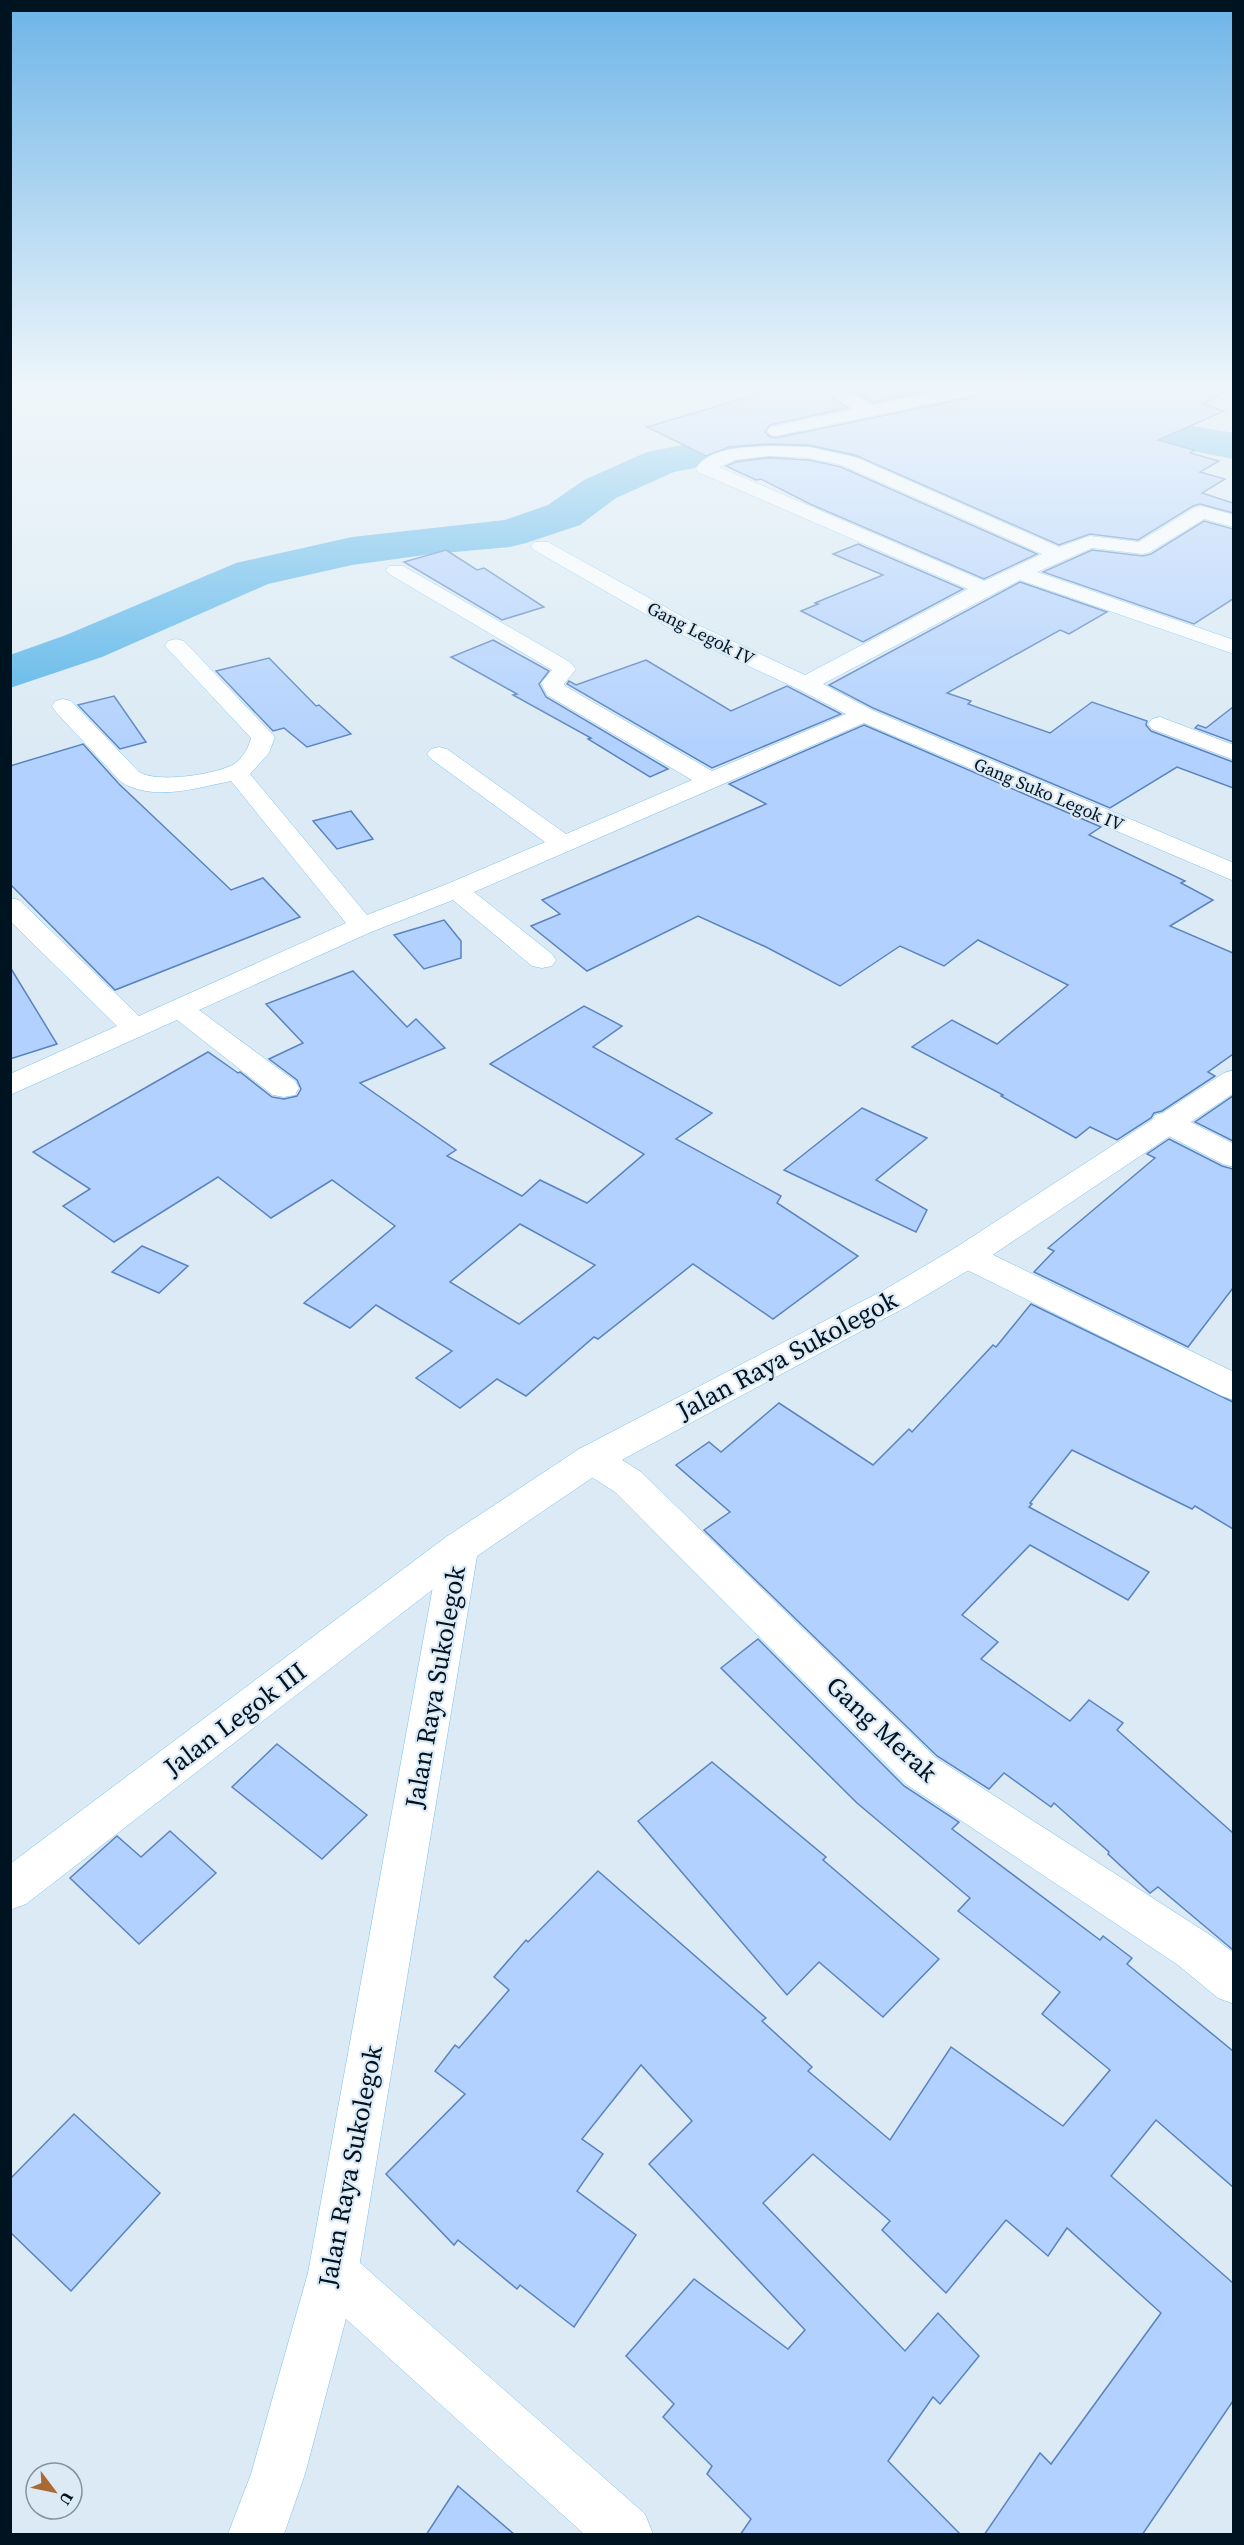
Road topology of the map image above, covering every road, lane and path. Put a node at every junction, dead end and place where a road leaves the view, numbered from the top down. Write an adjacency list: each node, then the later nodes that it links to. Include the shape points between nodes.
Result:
1 (797, 508): 8 (street)
2 (953, 508): 5 (street)
3 (1233, 521): 5 (street, via 1201,512 1143,548 1090,542)
4 (541, 546): 11 (street, Gang Legok IV, via 688,629)
5 (1058, 554): 7 (street)
6 (396, 570): 18 (street, via 565,669 552,683 555,690)
7 (1021, 573): 8 (street); 10 (street)
8 (984, 589): 11 (street)
9 (176, 646): 17 (street, via 263,737 257,755)
10 (1233, 648)
11 (806, 684): 13 (street, Gang Legok IV)
12 (63, 706): 17 (street, via 130,777 143,784)
13 (864, 715): 18 (street); 20 (street, Gang Suko Legok IV)
14 (1160, 724): 15 (street)
15 (1233, 753)
16 (440, 754): 19 (street)
17 (237, 773): 23 (street)
18 (710, 780): 19 (street)
19 (564, 844): 21 (street)
20 (1233, 873)
21 (456, 890): 23 (street); 24 (street)
22 (10, 906): 26 (street)
23 (362, 926): 25 (street)
24 (542, 960)
25 (179, 1008): 26 (street); 29 (street)
26 (136, 1029): 28 (street)
27 (1233, 1079): 30 (street, Jalan Raya Sukolegok)
28 (10, 1086)
29 (284, 1088)
30 (1166, 1122): 31 (street); 32 (street, Jalan Raya Sukolegok)
31 (1233, 1157)
32 (967, 1256): 33 (street); 34 (street, Jalan Raya Sukolegok, via 896,1298)
33 (1233, 1387)
34 (592, 1459): 35 (street, Jalan Raya Sukolegok); 37 (street, Gang Merak, via 628,1482 921,1771 1194,1950)
35 (459, 1548): 36 (street, Jalan Legok III); 38 (street, Jalan Raya Sukolegok)
36 (10, 1890)
37 (1233, 1982)
38 (333, 2273): 39 (street, Jalan Raya Sukolegok, via 278,2474); 40 (street)
39 (256, 2535)
40 (625, 2535)

